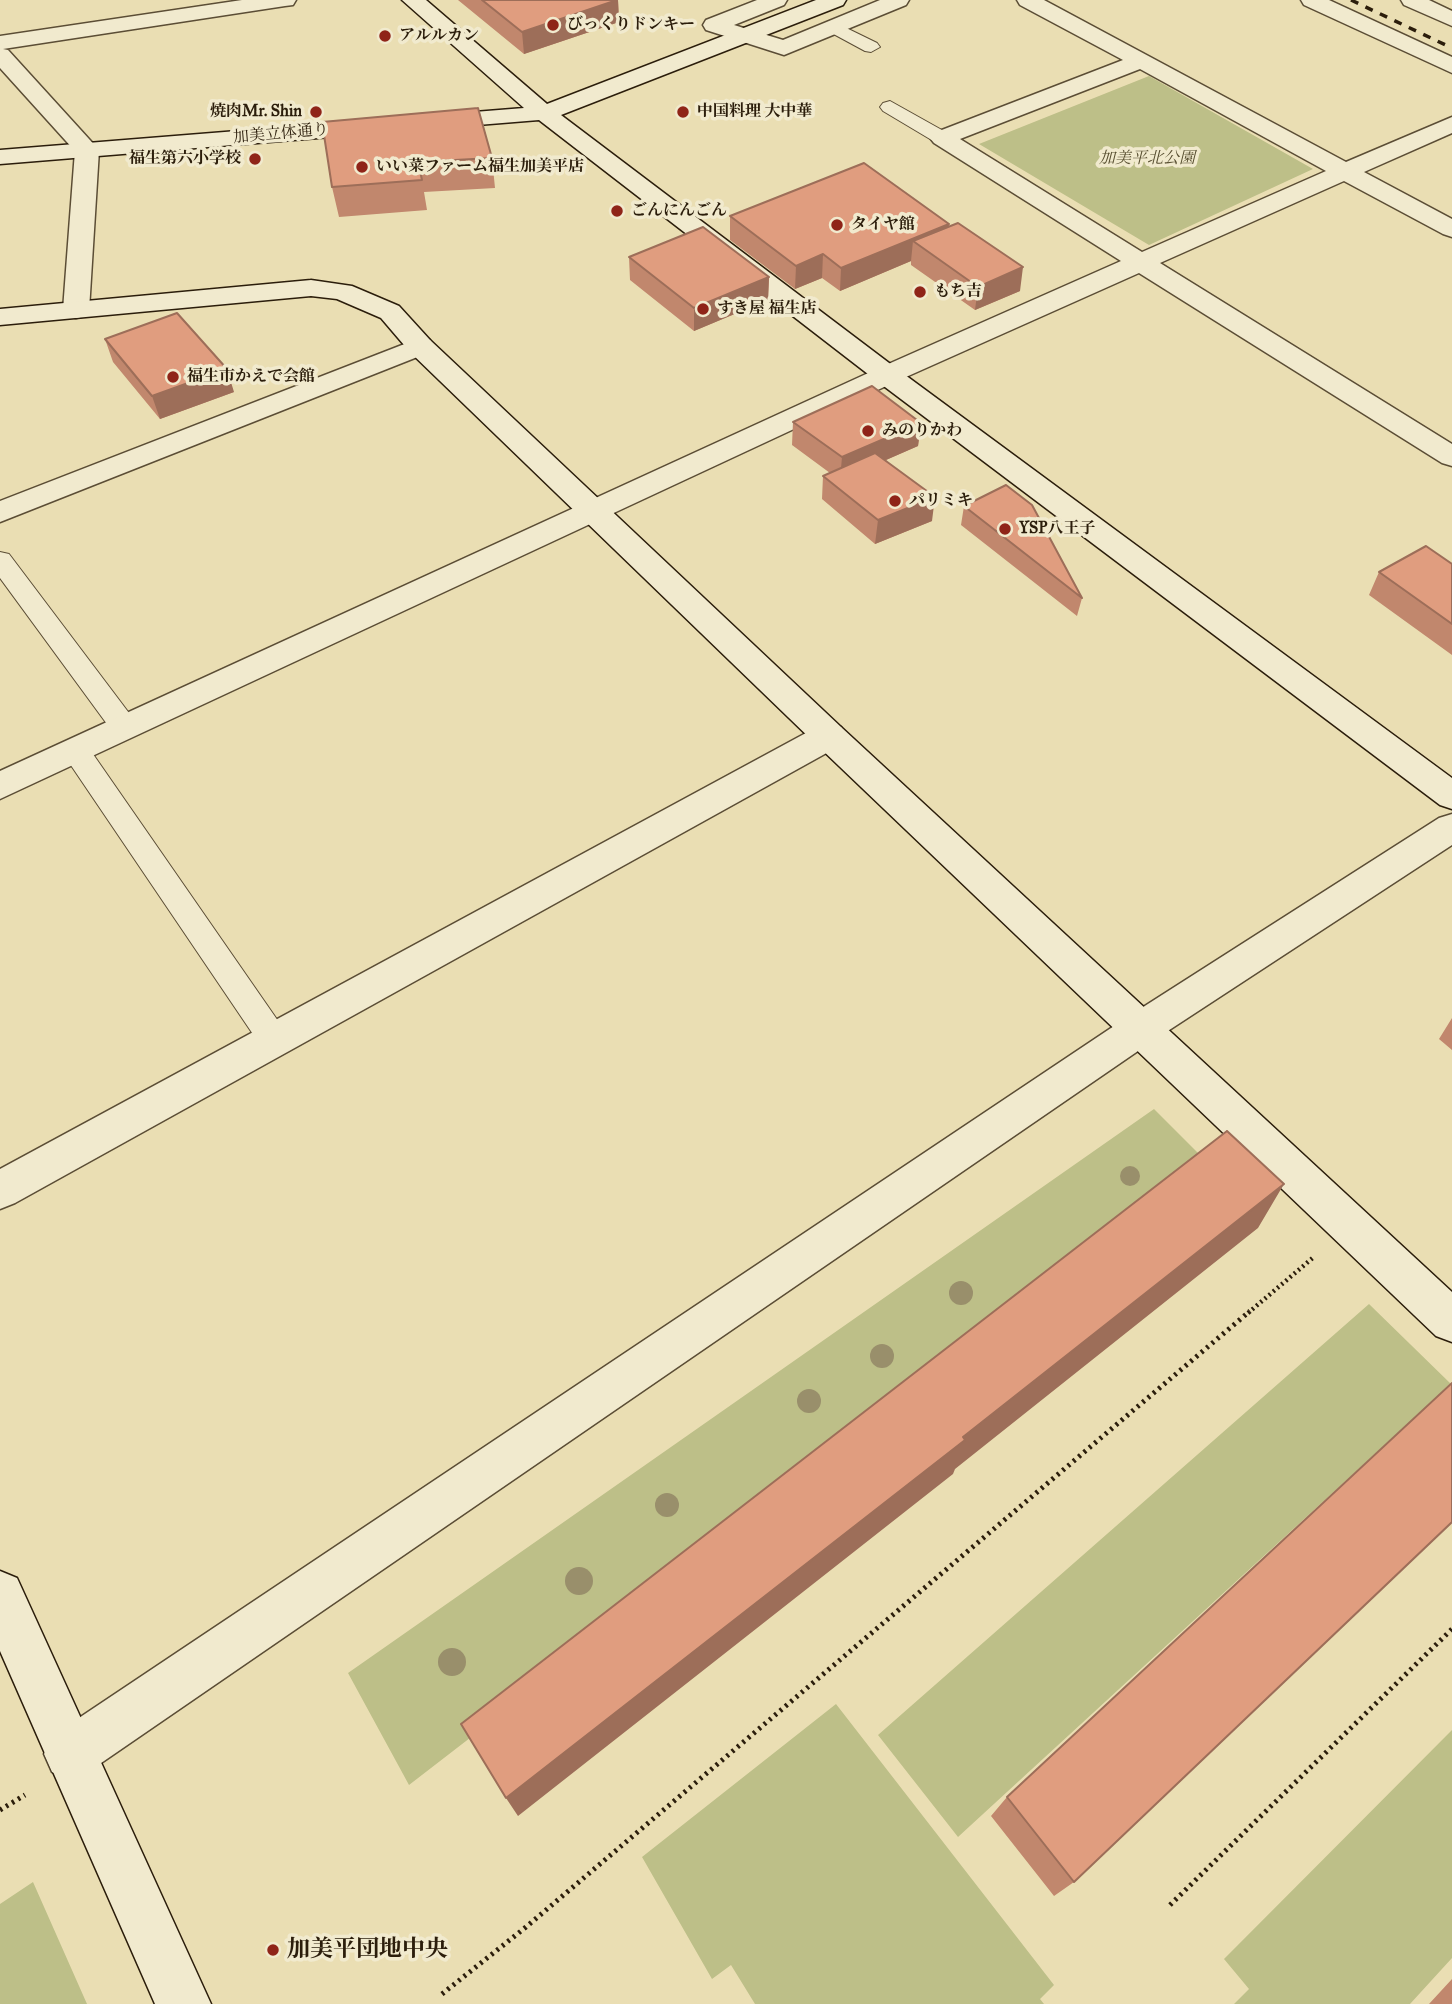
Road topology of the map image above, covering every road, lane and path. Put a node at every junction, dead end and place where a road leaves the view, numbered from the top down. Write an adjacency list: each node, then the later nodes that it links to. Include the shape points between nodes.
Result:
1 (285, 0): 9 (street)
2 (413, 0): 19 (street)
3 (776, 0): 12 (street, via 714,25)
4 (835, 0): 12 (street, 加美立体通り)
5 (898, 0): 11 (street)
6 (1028, 0): 16 (street)
7 (1312, 0): 17 (street)
8 (1412, 0): 10 (street)
9 (179, 8): 13 (street)
10 (1452, 19)
11 (834, 27): 12 (street, via 784,48); 14 (lane)
12 (744, 35): 19 (street, 加美立体通り)
13 (0, 43)
14 (871, 47)
15 (0, 55): 22 (street)
16 (1141, 61): 21 (street); 24 (street)
17 (1452, 66)
18 (890, 107): 21 (lane)
19 (544, 113): 22 (street, 加美立体通り); 30 (street)
20 (1452, 124): 24 (street)
21 (942, 138): 26 (street)
22 (87, 150): 23 (street, 加美立体通り); 27 (street)
23 (0, 157)
24 (1345, 172): 25 (street); 26 (street)
25 (1452, 229)
26 (1140, 262): 30 (street); 31 (street)
27 (76, 310): 28 (street); 29 (street, via 311,288 343,292 390,312)
28 (0, 317)
29 (420, 346): 32 (street); 33 (street)
30 (887, 375): 32 (street); 39 (street)
31 (1452, 457)
32 (595, 511): 35 (street); 36 (street)
33 (0, 512)
34 (0, 560): 35 (lane)
35 (125, 728): 37 (street)
36 (829, 736): 41 (street); 42 (street)
37 (76, 751): 38 (street); 42 (lane)
38 (0, 786)
39 (1452, 796)
40 (1452, 827): 41 (street)
41 (1140, 1029): 45 (street); 48 (street)
42 (274, 1040): 43 (street)
43 (0, 1190)
44 (1319, 1252): 52 (path)
45 (1452, 1321)
46 (0, 1595): 48 (street)
47 (1452, 1629): 51 (path)
48 (70, 1754): 53 (street)
49 (24, 1795): 50 (path)
50 (0, 1811)
51 (1170, 1905)
52 (442, 1994)
53 (183, 2004)

